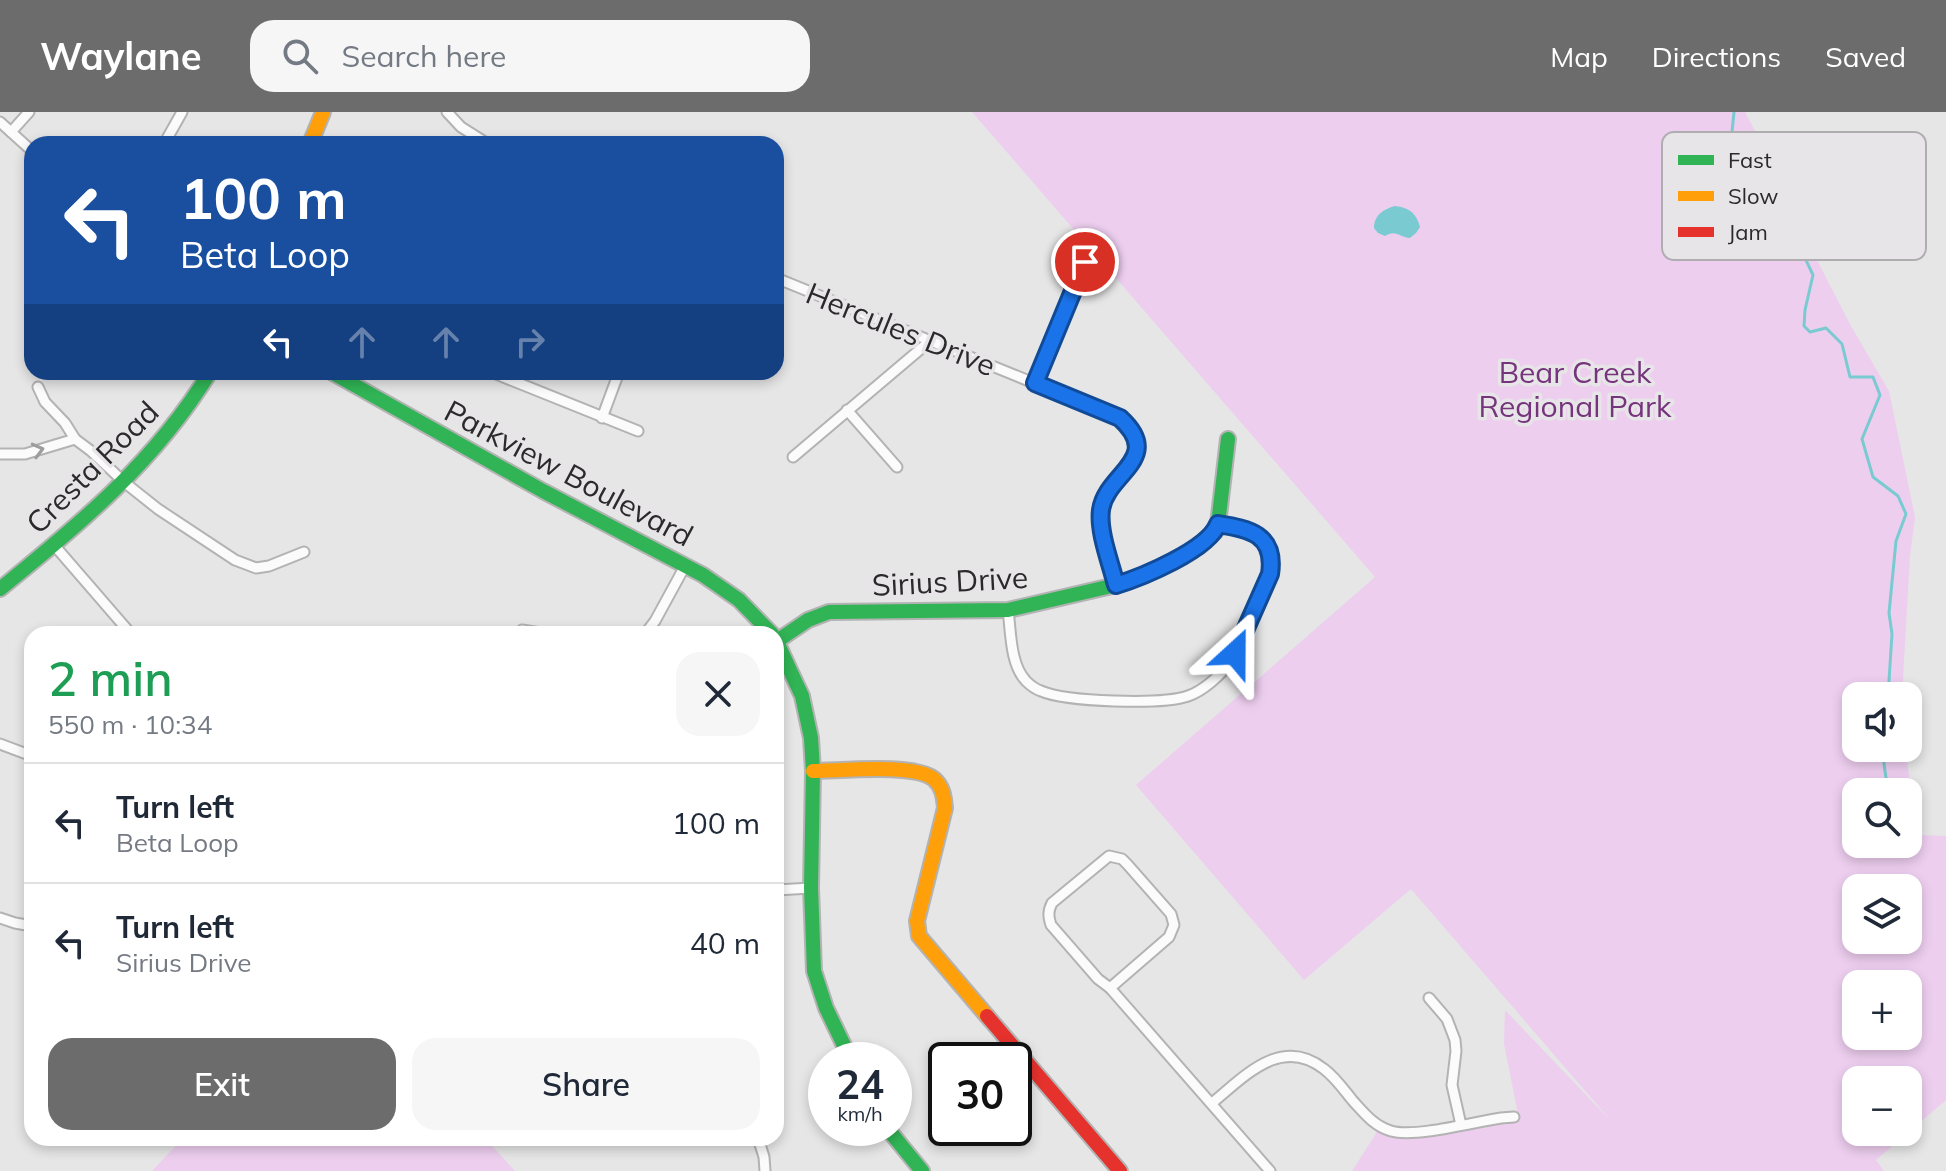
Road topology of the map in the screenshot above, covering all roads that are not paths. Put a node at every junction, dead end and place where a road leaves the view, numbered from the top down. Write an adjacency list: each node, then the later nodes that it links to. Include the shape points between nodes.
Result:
1 (29, 112): 6 (street)
2 (182, 112): 7 (street)
3 (323, 112): 8 (street)
4 (447, 112): 9 (street)
5 (0, 122): 6 (street)
6 (11, 132): 10 (street)
7 (168, 136)
8 (313, 136)
9 (475, 136)
10 (24, 144)
11 (1085, 262): 18 (street)
12 (784, 281): 13 (street, Hercules Drive)
13 (930, 341): 18 (street, Hercules Drive); 20 (street)
14 (205, 380): 28 (street, Cresta Road, via 184,413)
15 (345, 380): 32 (street, Parkview Boulevard)
16 (510, 380): 21 (street)
17 (616, 380): 21 (street)
18 (1035, 383): 33 (street, Hercules Drive, via 1120,418 1133,435 1135,455 1107,494 1101,513)
19 (38, 387): 23 (street)
20 (847, 410): 26 (street); 27 (street)
21 (602, 418): 22 (street)
22 (638, 431)
23 (75, 439): 25 (street, one-way to 23, via 25,454); 28 (street)
24 (1228, 439): 29 (street)
25 (0, 454)
26 (793, 457)
27 (897, 467)
28 (124, 482): 30 (street, Cresta Road); 31 (street, via 245,565 269,566)
29 (1218, 524): 33 (street, Sirius Drive, via 1200,546); 35 (street, via 1254,532 1272,563 1230,662 1191,695 1118,701 1037,690 1015,662)
30 (54, 545): 34 (street, Cresta Road); 36 (street)
31 (304, 552)
32 (685, 566): 37 (street); 38 (street, Parkview Boulevard, via 739,600)
33 (1116, 585): 35 (street, Sirius Drive)
34 (0, 589)
35 (1008, 610): 39 (street, Sirius Drive, via 829,612)
36 (124, 626)
37 (651, 626)
38 (764, 626)
39 (784, 633)
40 (784, 656): 43 (street, Parkview Boulevard, via 808,716)
41 (0, 744): 42 (street)
42 (24, 753)
43 (813, 771): 44 (street, Parkview Boulevard); 58 (street, via 913,771 937,782 945,808 917,921 919,936)
44 (811, 888): 45 (street); 50 (street, Parkview Boulevard, via 814,971)
45 (784, 890)
46 (0, 918): 47 (street)
47 (24, 925)
48 (1110, 988): 48 (street, via 1048,918 1052,903 1102,860 1115,856 1171,914 1174,925 1169,937); 51 (street)
49 (1429, 998): 53 (street, via 1452,1028 1452,1085)
50 (842, 1042)
51 (1212, 1103): 53 (street, via 1256,1066 1293,1056 1326,1070 1369,1118 1389,1131); 59 (street)
52 (1514, 1117): 53 (street)
53 (1461, 1125)
54 (761, 1146): 56 (street)
55 (902, 1146): 57 (street)
56 (765, 1171)
57 (922, 1171)
58 (1120, 1171)
59 (1270, 1171)

